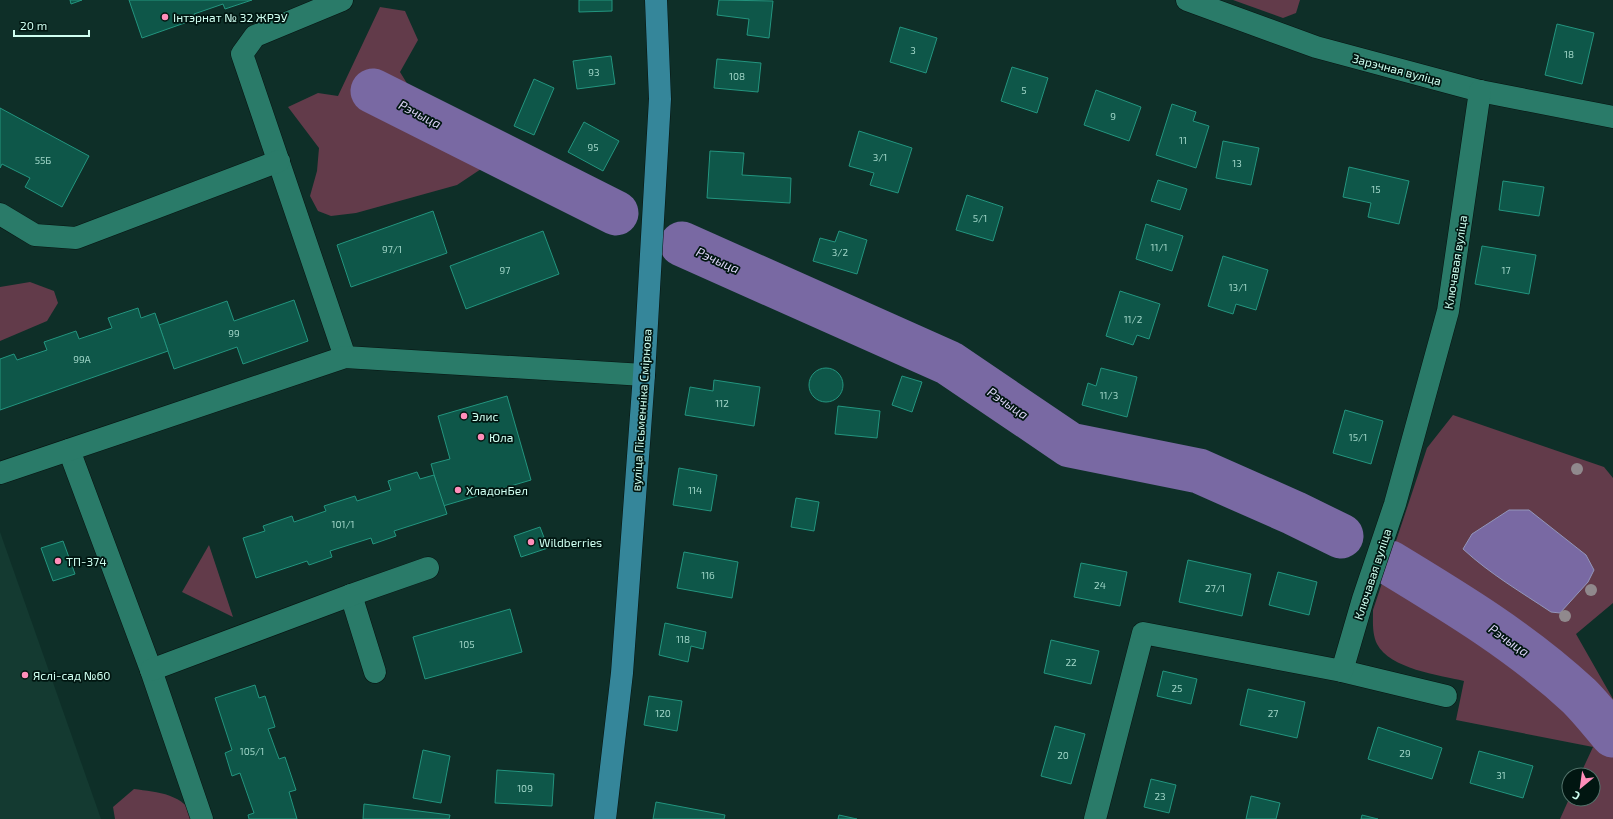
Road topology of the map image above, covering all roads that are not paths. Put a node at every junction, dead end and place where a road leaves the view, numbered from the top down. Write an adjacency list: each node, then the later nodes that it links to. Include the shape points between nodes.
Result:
1 (342, 0): 6 (street, via 255,36 242,54)
2 (656, 0): 9 (main road, вуліца Пісьменніка Смірнова, via 660,99)
3 (1187, 0): 4 (street, Зарэчная вуліца, via 1316,47)
4 (1480, 91): 5 (street, Зарэчная вуліца); 15 (street, Ключавая вуліца, via 1448,311 1395,504)
5 (1613, 117)
6 (279, 161): 7 (street, via 76,238 35,234); 8 (street)
7 (0, 214)
8 (345, 357): 9 (street); 10 (street)
9 (644, 374): 19 (main road, вуліца Пісьменніка Смірнова, via 622,673)
10 (69, 450): 11 (street); 14 (street)
11 (0, 473)
12 (428, 568): 13 (street)
13 (351, 594): 14 (street); 16 (street)
14 (151, 670): 18 (street)
15 (1342, 671): 17 (street); 20 (street, via 1143,633)
16 (375, 672)
17 (1446, 696)
18 (202, 819)
19 (605, 819)
20 (1095, 819)

